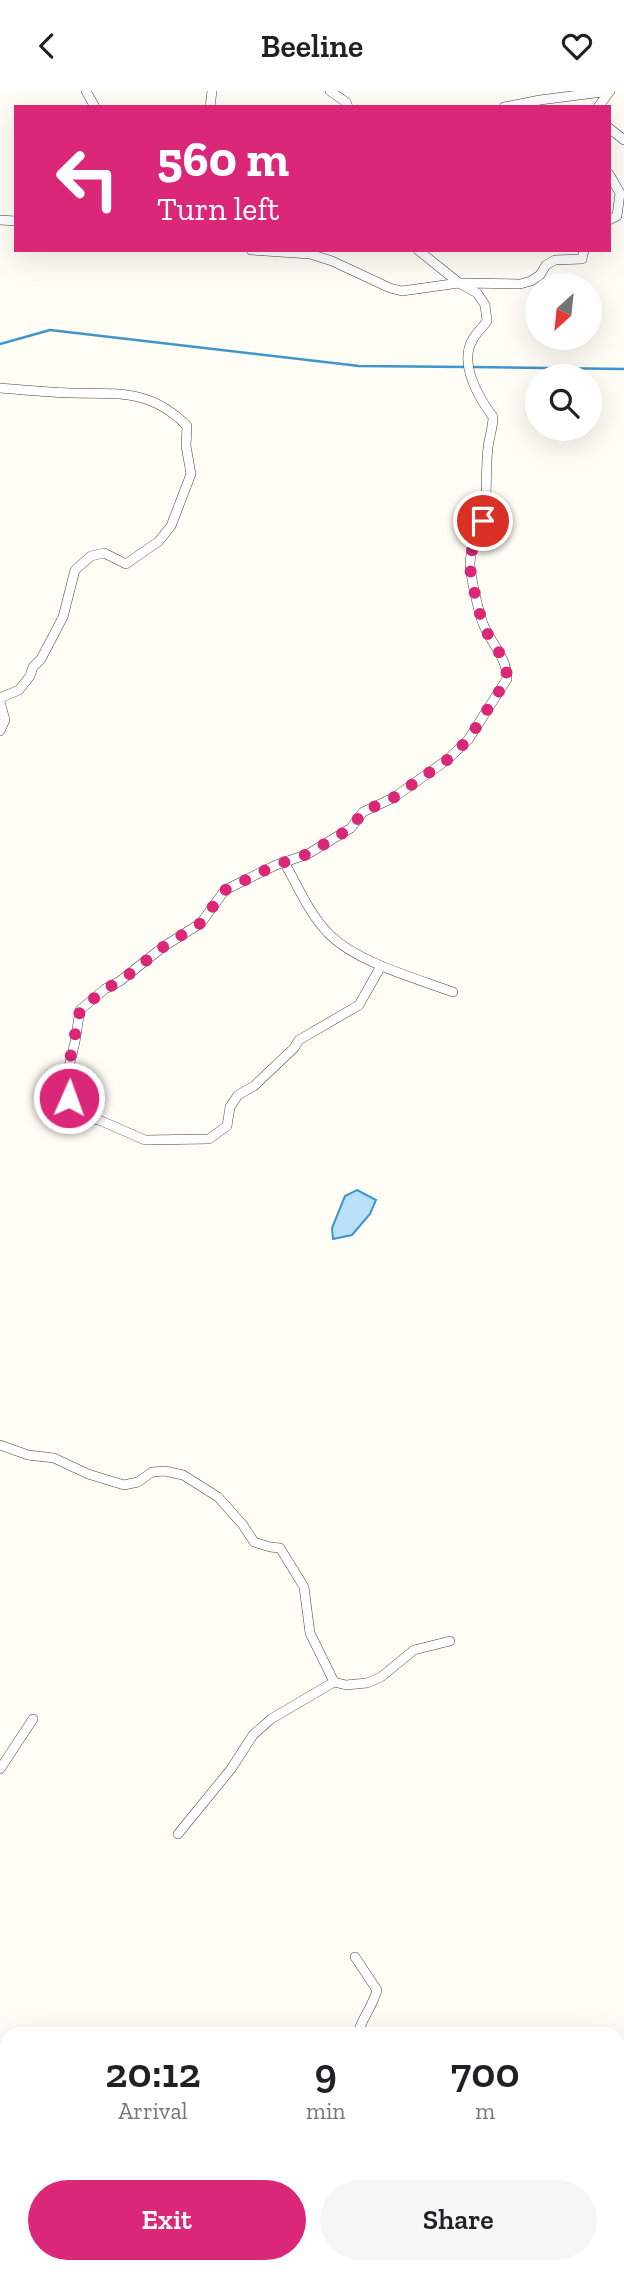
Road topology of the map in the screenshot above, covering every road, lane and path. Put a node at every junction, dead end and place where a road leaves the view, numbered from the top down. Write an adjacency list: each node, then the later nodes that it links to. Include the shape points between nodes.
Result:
1 (330, 91): 3 (street)
2 (610, 91): 4 (street)
3 (347, 104)
4 (514, 105)
5 (611, 177): 6 (street, via 620,193 617,216)
6 (611, 219)
7 (311, 252): 10 (street, via 402,291)
8 (420, 252): 10 (street)
9 (584, 252): 10 (street, via 582,259 555,260 540,275 520,284)
10 (459, 283): 14 (street, via 477,293 485,305 486,321 472,340 469,367 480,400 494,417 483,521 470,564 477,606 507,669 507,679 468,740 447,760 393,798 363,812 345,832)
11 (0, 388): 12 (street, via 141,397 174,413 187,426 191,474 171,526 159,541 126,564 104,553 91,556 75,570 63,617 41,659 19,690)
12 (0, 700): 13 (street, via 5,720)
13 (0, 731)
14 (284, 862): 15 (street, via 330,935); 15 (street, via 225,890 201,923 80,1010 66,1079 72,1118 99,1120 145,1140 216,1136 227,1126 230,1107 238,1095 254,1086 299,1040 359,1005)
15 (381, 966): 16 (street)
16 (453, 992)
17 (0, 1445): 19 (street, via 54,1458 124,1485 152,1472 183,1475 218,1497 254,1542 280,1548 285,1554 304,1587 310,1633)
18 (450, 1641): 19 (street, via 414,1650 367,1683)
19 (334, 1682): 22 (street, via 271,1719 253,1735)
20 (33, 1719): 21 (street)
21 (0, 1769)
22 (178, 1834)
23 (355, 1957): 24 (street, via 377,1990)
24 (360, 2027)

